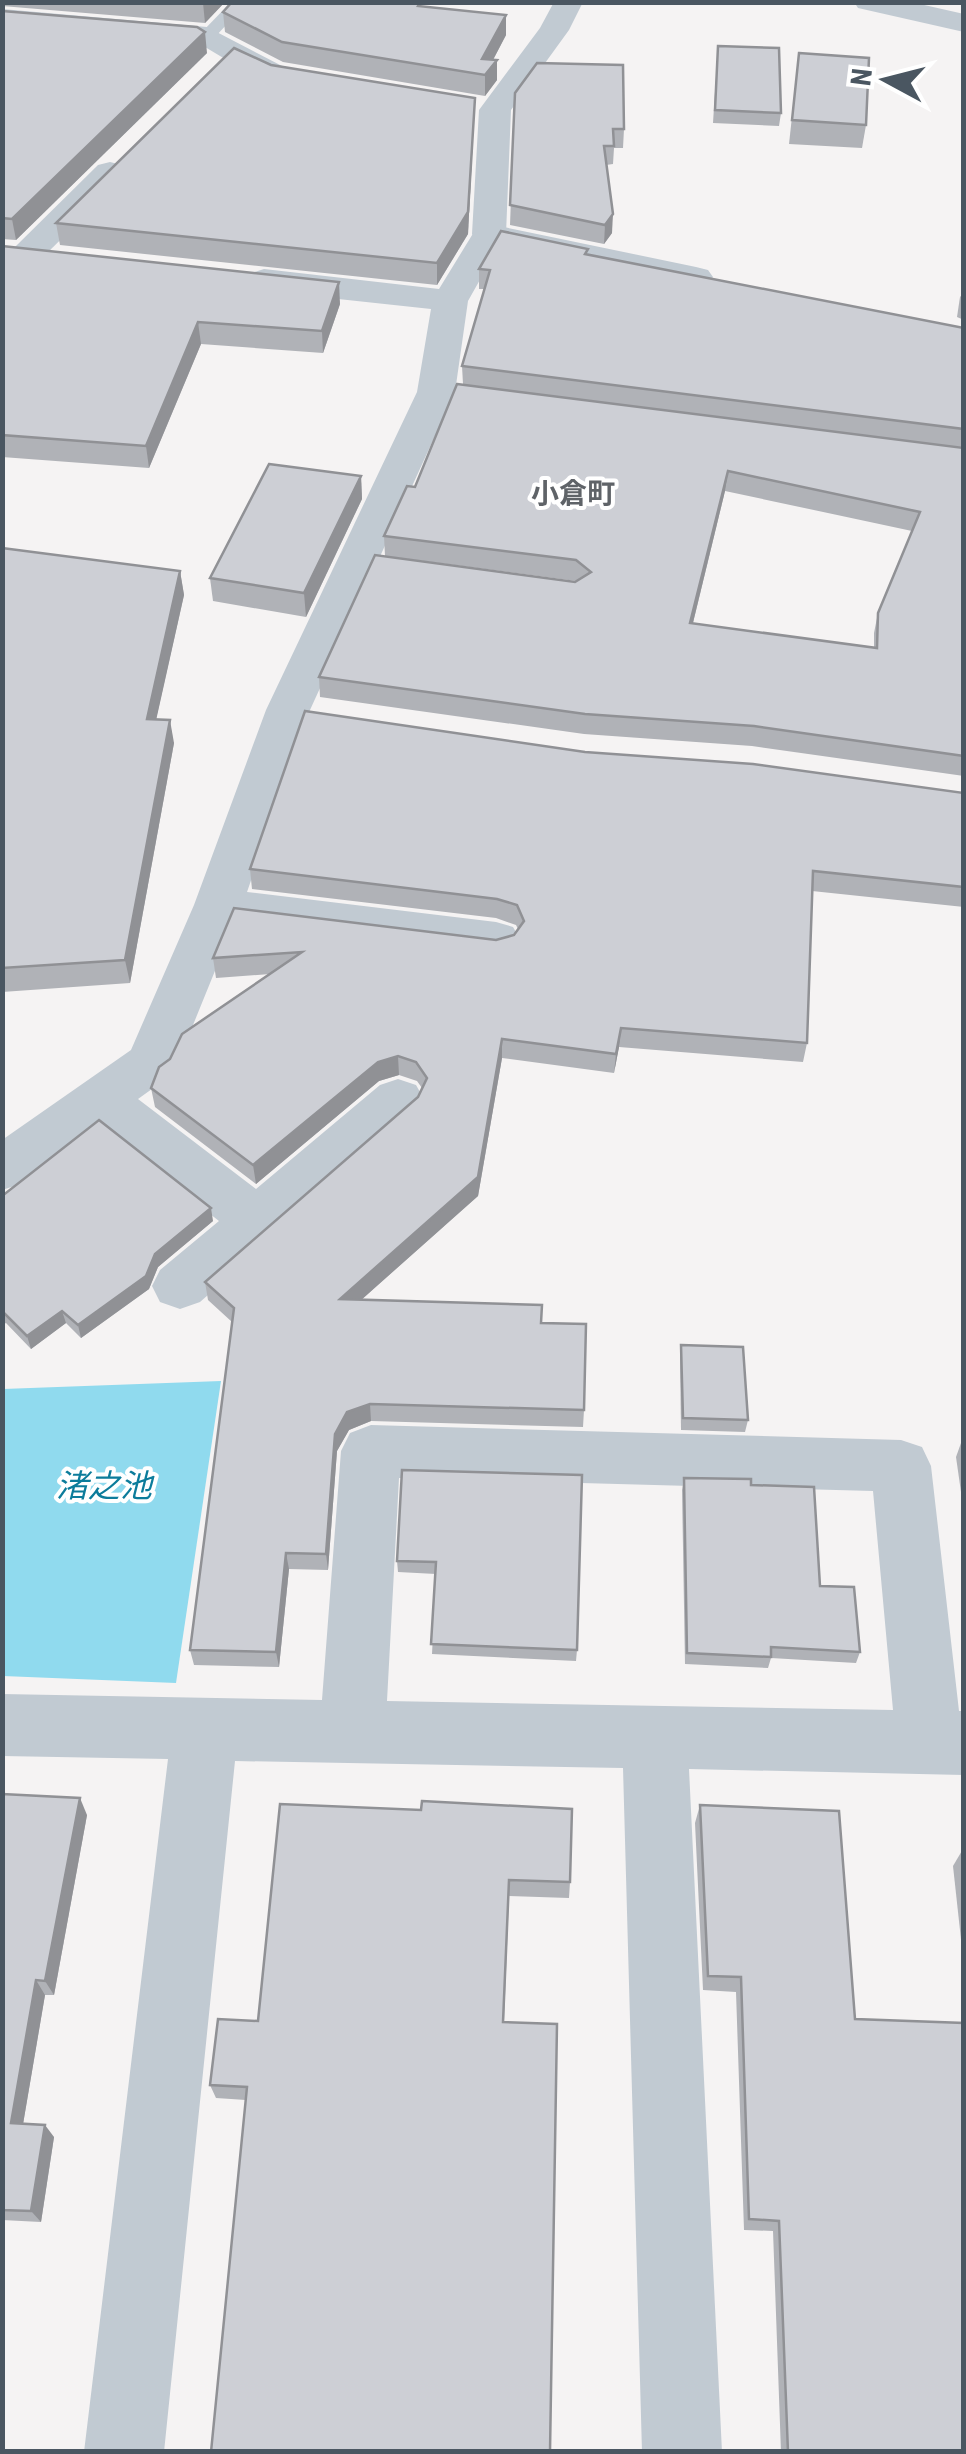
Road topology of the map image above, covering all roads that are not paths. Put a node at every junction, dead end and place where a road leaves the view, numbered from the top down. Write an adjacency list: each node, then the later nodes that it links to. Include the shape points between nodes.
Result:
1 (240, 2): 6 (lane)
2 (569, 2): 10 (street)
3 (868, 2): 5 (street)
4 (2, 18): 6 (street)
5 (964, 23)
6 (220, 43): 7 (street); 8 (street, via 273,74)
7 (205, 78)
8 (326, 83)
9 (456, 104): 10 (street)
10 (495, 110): 12 (street)
11 (136, 146): 13 (street)
12 (488, 234): 16 (street); 17 (street)
13 (15, 254): 14 (street)
14 (66, 258)
15 (238, 278): 17 (street)
16 (736, 285)
17 (450, 300): 18 (street, via 446,393)
18 (218, 904): 19 (street); 20 (street, via 152,1062)
19 (496, 939)
20 (100, 1099): 22 (street); 23 (street)
21 (398, 1100): 23 (street)
22 (2, 1169)
23 (257, 1220): 24 (street)
24 (180, 1286)
25 (2, 1724): 26 (street)
26 (206, 1729): 27 (street); 30 (street)
27 (352, 1732): 28 (street); 29 (street, via 371,1451 901,1466)
28 (655, 1737): 29 (street); 31 (street)
29 (946, 1743)
30 (124, 2452)
31 (682, 2452)

